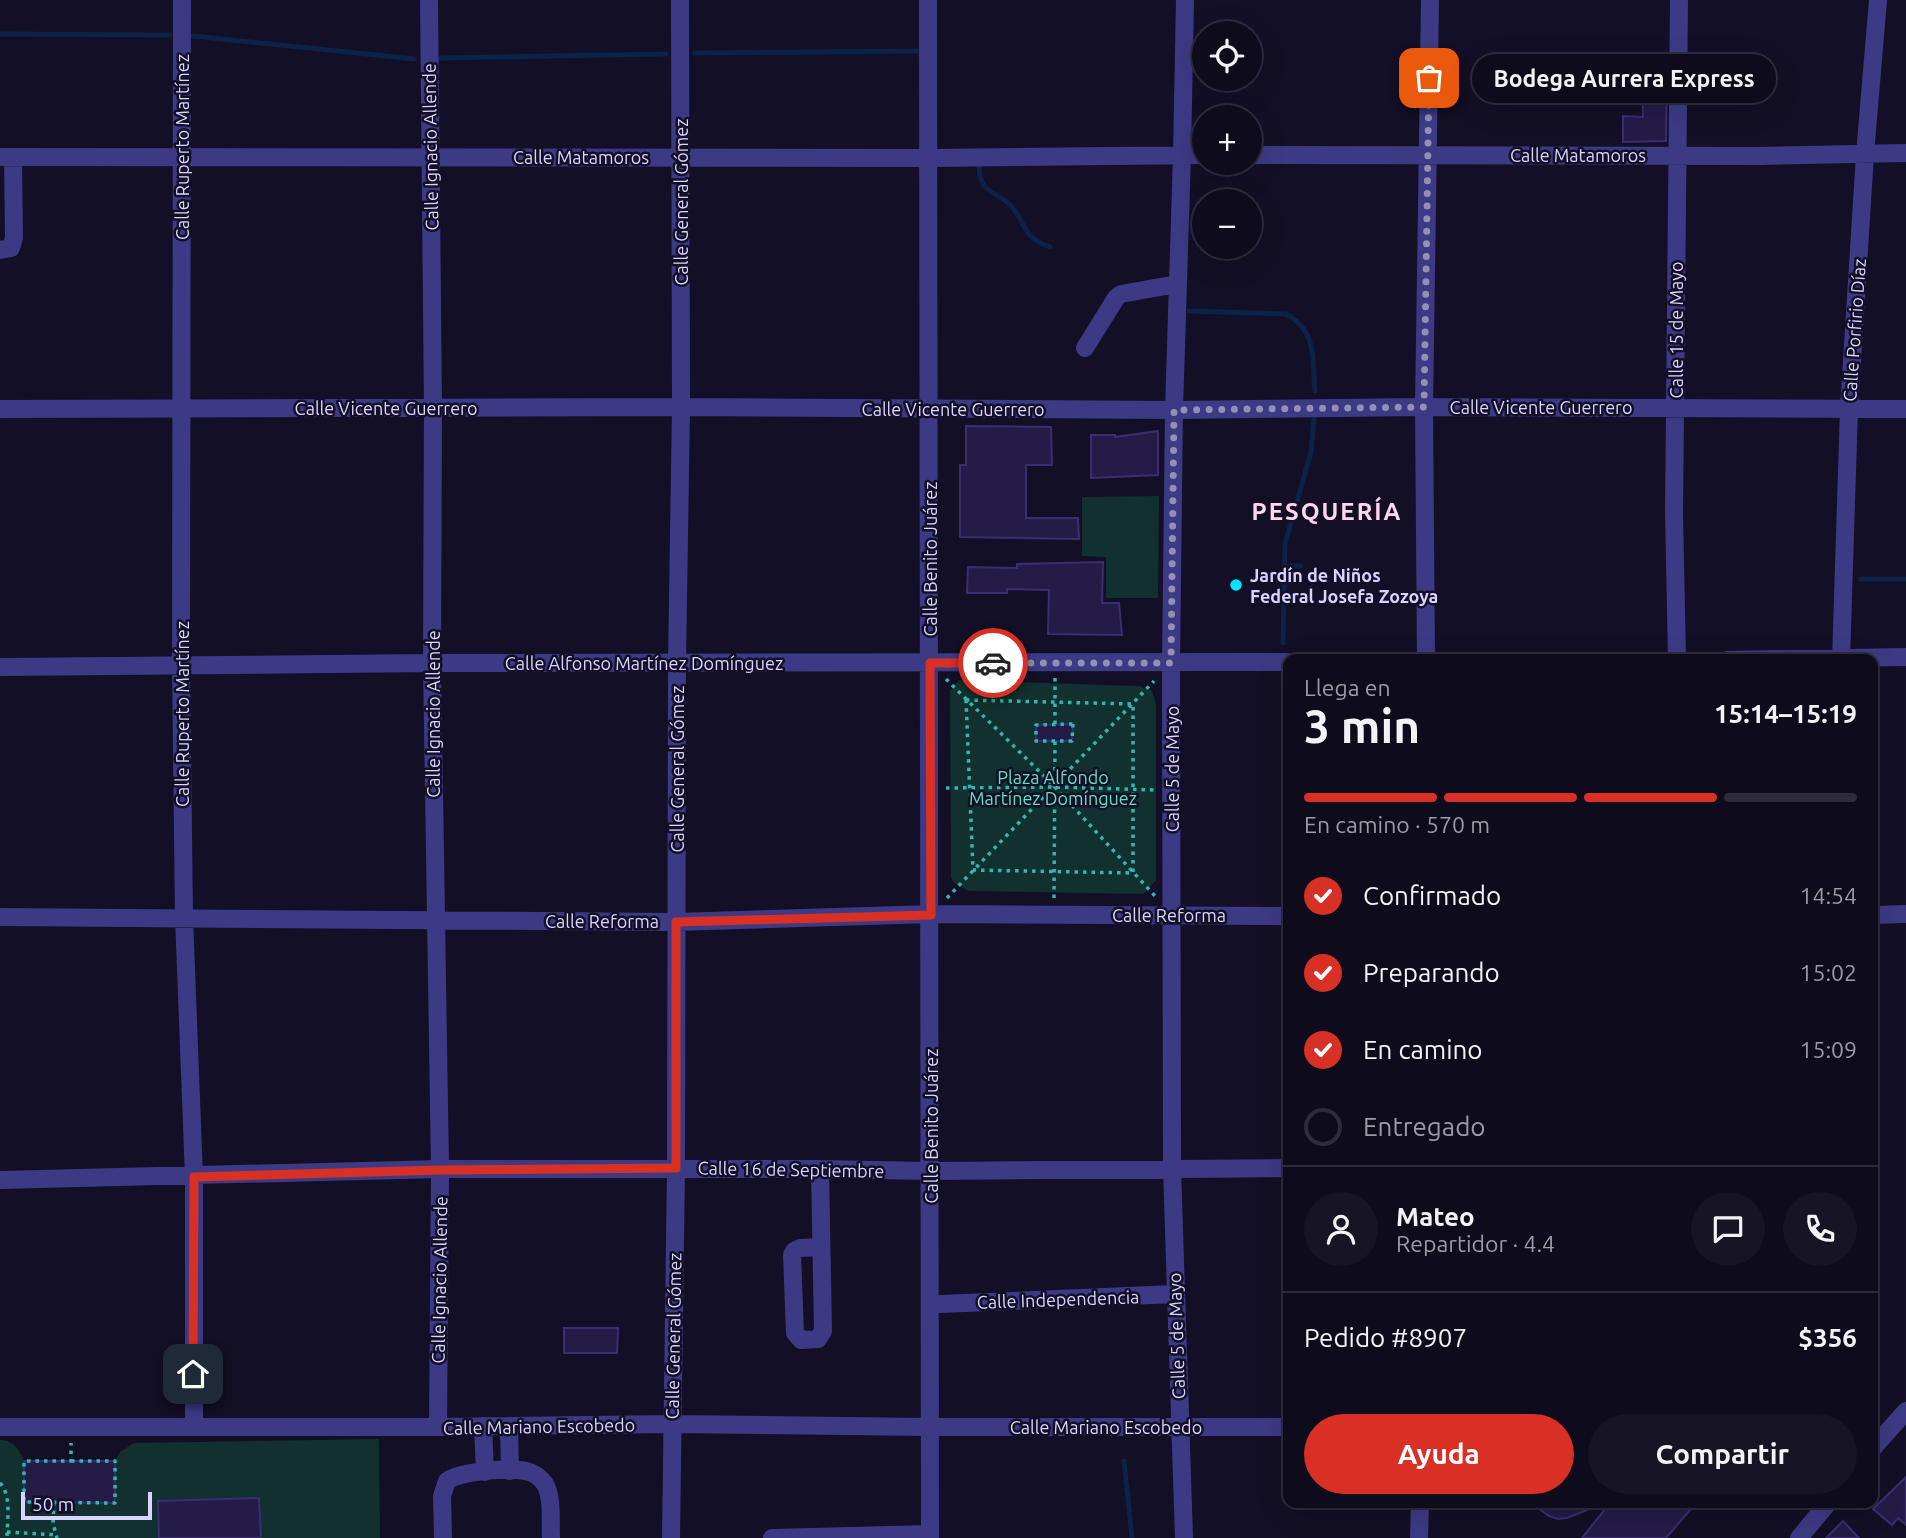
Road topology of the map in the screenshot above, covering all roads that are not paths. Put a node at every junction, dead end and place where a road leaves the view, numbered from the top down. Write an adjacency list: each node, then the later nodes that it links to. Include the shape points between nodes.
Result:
1 (181, 0): 15 (street, Calle Ruperto Martínez)
2 (429, 0): 18 (street, Calle Ignacio Allende)
3 (680, 0): 19 (street, Calle General Gómez)
4 (928, 0): 20 (street, Calle Benito Juárez)
5 (1185, 0): 11 (street, Calle 5 de Mayo)
6 (1430, 0): 16 (street)
7 (1679, 0): 14 (street, Calle 15 de Mayo)
8 (1878, 0): 10 (street, Calle Porfirio Díaz)
9 (1906, 153): 10 (street, Calle Matamoros)
10 (1865, 154): 14 (street, Calle Matamoros); 32 (street, Calle Porfirio Díaz)
11 (1182, 155): 12 (street, Calle Matamoros); 20 (street, Calle Matamoros); 22 (street, Calle 5 de Mayo)
12 (1192, 155)
13 (1262, 155): 16 (street, Calle Matamoros)
14 (1676, 155): 16 (street, Calle Matamoros); 28 (street, Calle 15 de Mayo)
15 (182, 156): 17 (street, Calle Matamoros); 18 (street, Calle Matamoros); 26 (street, Calle Ruperto Martínez)
16 (1429, 156): 25 (street)
17 (6, 157): 21 (street, via 14,238 11,248)
18 (430, 157): 19 (street, Calle Matamoros); 27 (street, Calle Ignacio Allende)
19 (682, 157): 20 (street, Calle Matamoros); 24 (street, Calle General Gómez)
20 (930, 158): 31 (street, Calle Benito Juárez)
21 (0, 250)
22 (1177, 284): 23 (street, via 1121,294); 33 (street, Calle 5 de Mayo)
23 (1085, 348)
24 (681, 407): 27 (street, Calle Vicente Guerrero); 31 (street, Calle Vicente Guerrero); 41 (street, Calle General Gómez)
25 (1424, 407): 28 (street, Calle Vicente Guerrero); 33 (street, Calle Vicente Guerrero); 34 (street)
26 (181, 408): 27 (street, Calle Vicente Guerrero); 30 (street, Calle Vicente Guerrero); 44 (street, Calle Ruperto Martínez)
27 (433, 408): 40 (street, Calle Ignacio Allende)
28 (1676, 408): 32 (street, Calle Vicente Guerrero); 35 (street, Calle 15 de Mayo)
29 (1906, 408): 32 (street, Calle Vicente Guerrero)
30 (0, 409)
31 (930, 409): 33 (street, Calle Vicente Guerrero); 42 (street, Calle Benito Juárez)
32 (1849, 409): 36 (street, Calle Porfirio Díaz)
33 (1174, 410): 43 (street, Calle 5 de Mayo)
34 (1426, 654)
35 (1676, 654)
36 (1841, 654)
37 (1878, 657): 38 (street)
38 (1906, 657)
39 (1283, 662): 43 (street, Calle Alfonso Martínez Domínguez)
40 (432, 663): 41 (street, Calle Alfonso Martínez Domínguez); 44 (street, Calle Alfonso Martínez Domínguez); 53 (street, Calle Ignacio Allende)
41 (677, 663): 42 (street, Calle Alfonso Martínez Domínguez); 54 (street, Calle General Gómez)
42 (930, 663): 43 (street, Calle Alfonso Martínez Domínguez); 48 (street, Calle Benito Juárez)
43 (1171, 663): 46 (street, Calle 5 de Mayo)
44 (181, 666): 45 (street, Calle Alfonso Martínez Domínguez); 52 (street, Calle Ruperto Martínez)
45 (0, 667)
46 (1172, 914): 48 (street, Calle Reforma); 50 (street, Calle Reforma); 56 (street, Calle 5 de Mayo)
47 (1906, 914): 49 (street)
48 (931, 915): 54 (street, Calle Reforma); 60 (street, Calle Benito Juárez)
49 (1878, 915)
50 (1283, 916)
51 (0, 917): 52 (street, Calle Reforma)
52 (184, 917): 53 (street, Calle Reforma); 61 (street, Calle Ruperto Martínez)
53 (434, 920): 54 (street, Calle Reforma); 59 (street, Calle Ignacio Allende)
54 (676, 922): 55 (street, Calle General Gómez)
55 (676, 1168): 58 (street, Calle 16 de Septiembre); 59 (street, Calle 16 de Septiembre); 67 (street, Calle General Gómez)
56 (1171, 1168): 57 (street, Calle 16 de Septiembre); 60 (street, Calle 16 de Septiembre); 64 (street, Calle 5 de Mayo)
57 (1283, 1168)
58 (820, 1169): 60 (street, Calle 16 de Septiembre); 63 (street)
59 (440, 1170): 61 (street, Calle 16 de Septiembre); 73 (street, Calle Ignacio Allende)
60 (931, 1171): 74 (street, Calle Benito Juárez)
61 (194, 1177): 62 (street, Calle 16 de Septiembre); 72 (street, Calle Ruperto Martínez)
62 (0, 1180)
63 (821, 1247): 63 (street, via 800,1248 792,1255 795,1333 801,1340 815,1340 822,1334)
64 (1175, 1294): 65 (street, Calle Independencia); 70 (street, Calle 5 de Mayo)
65 (941, 1304)
66 (1906, 1411): 76 (street)
67 (671, 1424): 69 (street, Calle Mariano Escobedo); 74 (street, Calle Mariano Escobedo); 85 (street, Calle General Gómez)
68 (483, 1426): 69 (street, Calle Mariano Escobedo); 73 (street, Calle Mariano Escobedo); 78 (street)
69 (509, 1426): 77 (street)
70 (1180, 1426): 74 (street, Calle Mariano Escobedo); 75 (street, Calle Mariano Escobedo); 87 (street, Calle 5 de Mayo)
71 (0, 1427): 72 (street, Calle Mariano Escobedo)
72 (194, 1427): 73 (street, Calle Mariano Escobedo)
73 (438, 1427)
74 (929, 1427): 81 (street, Calle Benito Juárez)
75 (1283, 1427)
76 (1878, 1442)
77 (510, 1471): 78 (street); 84 (street, via 530,1472 544,1482)
78 (485, 1472): 83 (street, via 462,1473 447,1481 442,1496)
79 (1420, 1508): 88 (street)
80 (1824, 1508): 89 (street)
81 (930, 1536): 82 (street)
82 (853, 1537): 86 (street)
83 (443, 1538)
84 (551, 1538)
85 (671, 1538)
86 (772, 1538)
87 (1184, 1538)
88 (1419, 1538)
89 (1799, 1538)

